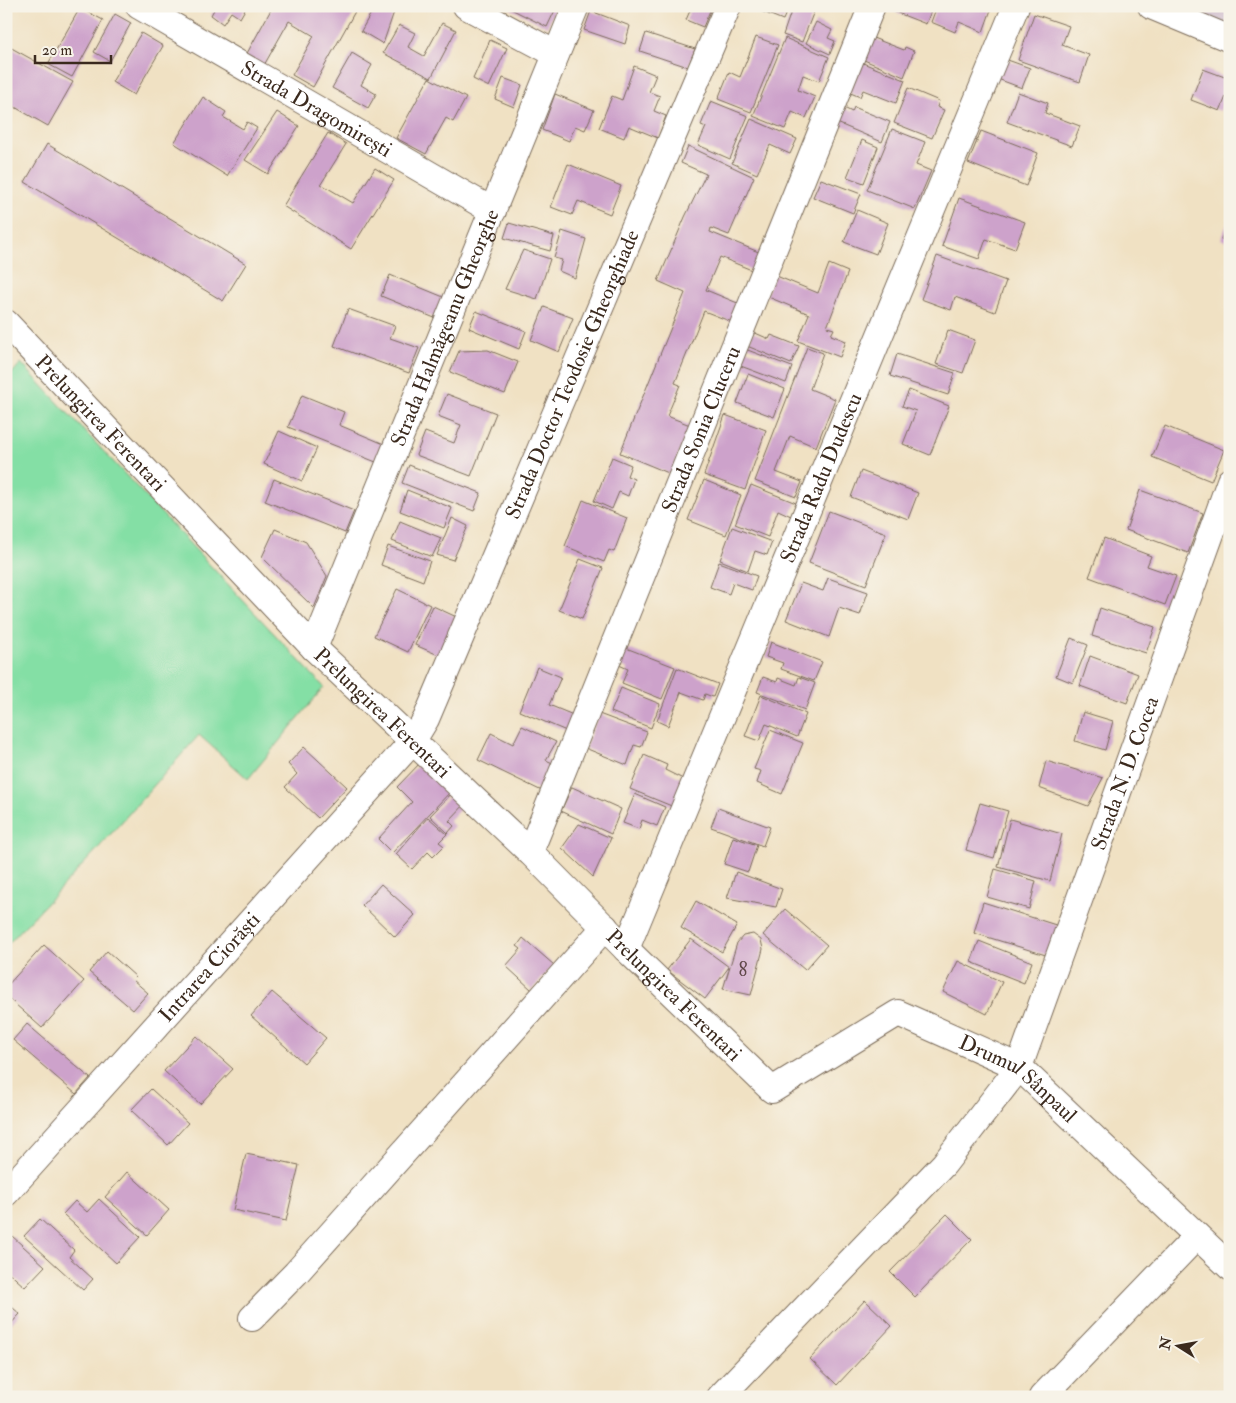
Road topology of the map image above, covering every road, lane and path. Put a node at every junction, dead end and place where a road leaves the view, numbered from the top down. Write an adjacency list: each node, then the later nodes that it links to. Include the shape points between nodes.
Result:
1 (139, 6): 10 (street, Strada Dragomirești)
2 (466, 6): 9 (street)
3 (576, 6): 9 (street, Strada Halmăgeanu Gheorghe)
4 (728, 6): 14 (street, Strada Doctor Teodosie Gheorghiade, via 426,719)
5 (872, 6): 15 (street, Strada Sonia Cluceru)
6 (1016, 6): 17 (street, Strada Radu Dudescu)
7 (1156, 7): 8 (street)
8 (1230, 39)
9 (556, 54): 10 (street, Strada Halmăgeanu Gheorghe)
10 (493, 211): 13 (street, Strada Halmăgeanu Gheorghe)
11 (6, 323): 13 (street, Prelungirea Ferentari)
12 (1230, 481): 18 (street, Strada N. D. Cocea)
13 (314, 648): 14 (street, Prelungirea Ferentari)
14 (412, 742): 15 (street, Prelungirea Ferentari); 20 (street, Intrarea Ciorăști)
15 (530, 852): 16 (street, Prelungirea Ferentari)
16 (605, 927): 17 (street, Prelungirea Ferentari); 23 (street, via 296,1273)
17 (626, 949): 19 (street, Prelungirea Ferentari)
18 (1019, 1067): 19 (street, Drumul Sânpaul, via 898,1013); 21 (street, Drumul Sânpaul); 24 (street, Strada N. D. Cocea, via 944,1164)
19 (772, 1090)
20 (6, 1193)
21 (1197, 1236): 22 (street, Drumul Sânpaul); 25 (street)
22 (1230, 1267)
23 (252, 1318)
24 (720, 1397)
25 (1042, 1397)

